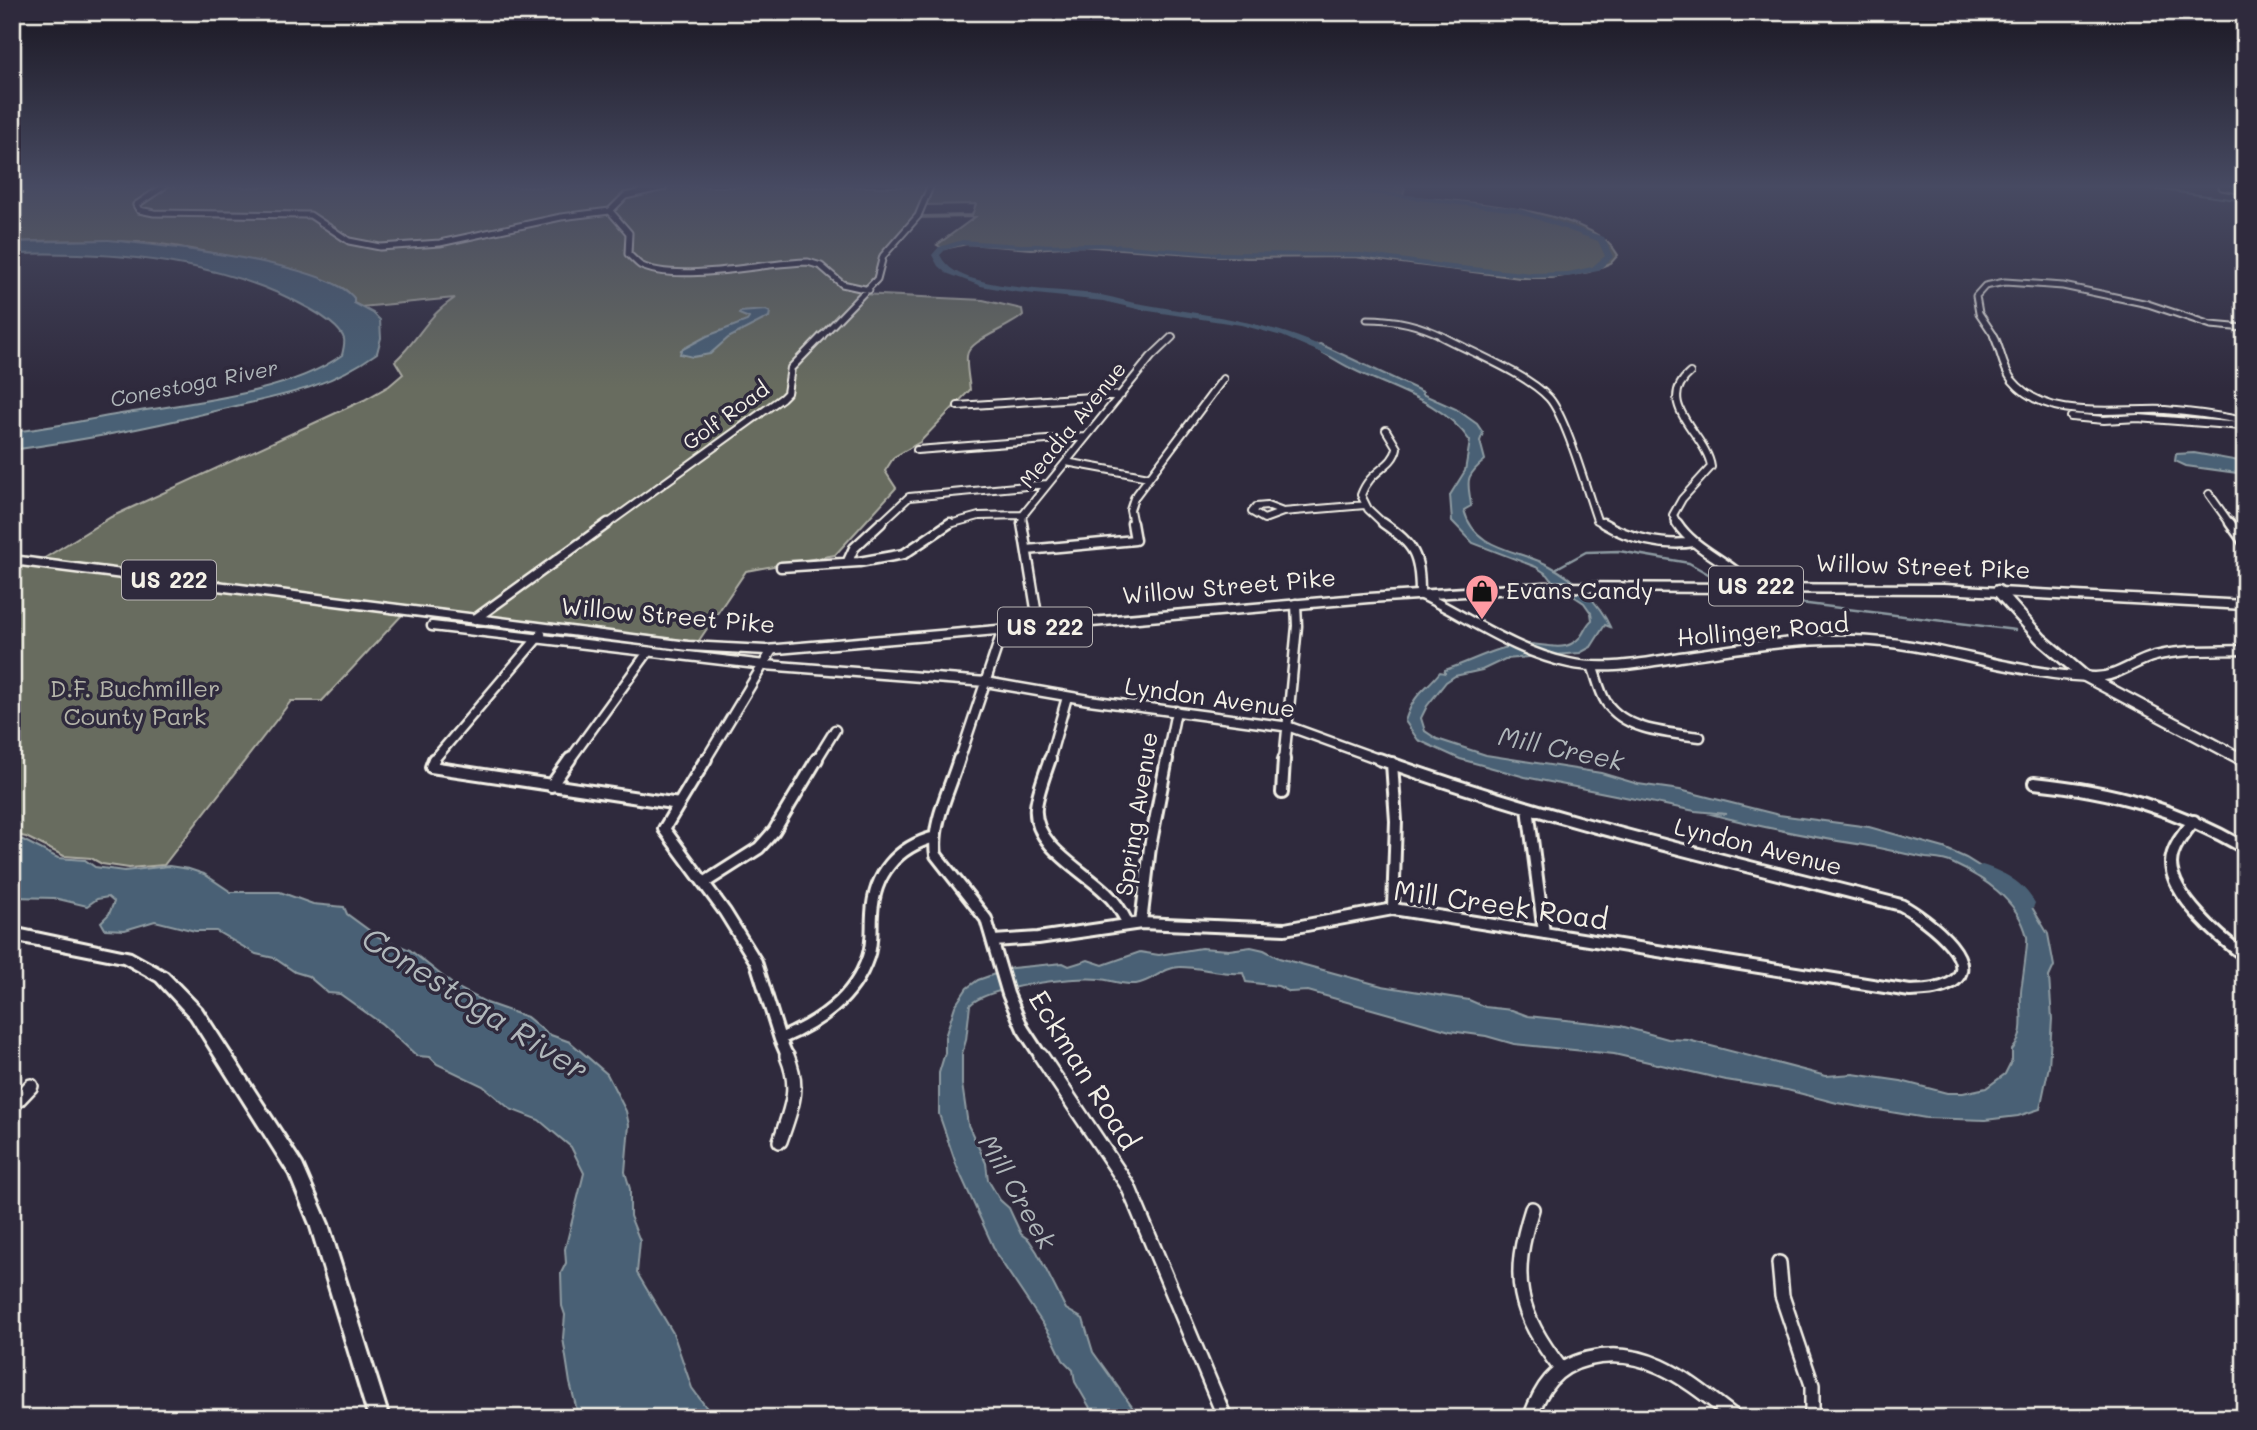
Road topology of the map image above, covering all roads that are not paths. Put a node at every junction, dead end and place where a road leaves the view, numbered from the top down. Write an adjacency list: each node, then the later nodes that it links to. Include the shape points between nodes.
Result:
1 (629, 254): 3 (street, via 649,266 700,272 810,262 828,269 843,285)
2 (885, 254): 3 (street, Golf Road)
3 (869, 290): 36 (street, Golf Road, via 793,365 782,398)
4 (1367, 319): 25 (street, via 1426,328 1535,385 1551,400 1560,418 1597,520 1614,530 1655,541)
5 (2245, 328): 11 (street, via 2216,326 2140,302 2056,285 2008,282 1987,285 1977,293 1976,307 1995,338 2007,371 2032,395 2077,410)
6 (1172, 337): 9 (street, Meadia Avenue)
7 (1690, 373): 25 (street, via 1681,379 1677,402 1712,467 1673,515)
8 (1223, 379): 19 (street)
9 (1121, 395): 10 (street); 16 (street, Meadia Avenue)
10 (958, 406)
11 (2199, 414): 13 (street); 14 (street)
12 (2071, 417): 14 (street)
13 (2245, 423): 14 (street)
14 (2208, 425)
15 (1386, 430): 22 (street, via 1397,453 1363,485)
16 (1086, 437): 17 (street); 18 (street, Meadia Avenue)
17 (917, 450)
18 (1066, 462): 19 (street); 20 (street, Meadia Avenue)
19 (1149, 477): 27 (street, via 1130,506 1135,540)
20 (1047, 484): 24 (street, Meadia Avenue); 29 (street, via 908,496 854,548)
21 (2209, 494): 26 (street)
22 (1365, 505): 23 (street); 33 (street, via 1416,551 1421,566)
23 (1283, 512)
24 (1023, 515): 27 (street, Meadia Avenue); 29 (street, via 962,520 937,530 908,552)
25 (1694, 542): 31 (street, via 1736,566)
26 (2245, 544)
27 (1027, 550): 38 (street, Meadia Avenue)
28 (12, 560): 36 (highway, Willow Street Pike / US 222)
29 (848, 561): 30 (street)
30 (781, 567)
31 (1752, 586): 32 (highway, Willow Street Pike / US 222); 33 (highway, Willow Street Pike / US 222, via 1544,587)
32 (1998, 591): 35 (highway, Willow Street Pike / US 222); 46 (street, via 2041,639)
33 (1420, 594): 34 (highway, Willow Street Pike / US 222); 45 (street, Hollinger Road, via 1553,659)
34 (1296, 604): 38 (highway, Willow Street Pike / US 222); 50 (street)
35 (2245, 604)
36 (475, 619): 40 (highway, Willow Street Pike / US 222)
37 (432, 626): 40 (street, Lyndon Avenue)
38 (1039, 627): 39 (highway, Willow Street Pike / US 222)
39 (1000, 631): 41 (highway, Willow Street Pike / US 222); 47 (street)
40 (542, 633): 41 (highway, Willow Street Pike / US 222); 43 (street, Lyndon Avenue); 56 (street, via 430,764 436,769)
41 (772, 650): 44 (street)
42 (2245, 650): 46 (street, Hollinger Road, via 2166,654 2110,675)
43 (648, 652): 44 (street, Lyndon Avenue); 56 (street)
44 (765, 665): 47 (street, Lyndon Avenue); 58 (street)
45 (1592, 666): 46 (street, Hollinger Road, via 1838,639); 52 (street, via 1606,703 1618,715)
46 (2083, 675): 53 (street)
47 (986, 682): 48 (street, Lyndon Avenue); 61 (street)
48 (1066, 696): 49 (street, Lyndon Avenue); 66 (street, via 1035,818 1040,832 1057,850 1120,907)
49 (1175, 711): 50 (street, Lyndon Avenue); 65 (street, Spring Avenue, via 1150,846)
50 (1287, 726): 54 (street, Lyndon Avenue); 57 (street)
51 (835, 730): 63 (street, via 774,831 750,855)
52 (1700, 737)
53 (2245, 761)
54 (1392, 764): 59 (street, Lyndon Avenue); 64 (street, via 1396,821)
55 (2034, 783): 60 (street, via 2116,793)
56 (551, 786): 58 (street)
57 (1282, 793)
58 (679, 804): 63 (street, via 665,833)
59 (1528, 808): 67 (street); 70 (street, Lyndon Avenue, via 1900,905 1927,918)
60 (2194, 821): 62 (street); 71 (street, via 2175,849 2172,874 2215,930)
61 (935, 837): 69 (street, Eckman Road, via 940,863 982,913); 72 (street, via 902,850 884,875 872,909 869,956 840,1003 818,1022)
62 (2245, 848)
63 (704, 883): 72 (street, via 756,962)
64 (1393, 909): 65 (street, Mill Creek Road, via 1285,929); 67 (street, Mill Creek Road)
65 (1142, 923): 66 (street, Mill Creek Road)
66 (1128, 925): 69 (street, Mill Creek Road)
67 (1544, 933): 70 (street, Mill Creek Road, via 1921,991 1940,989 1956,980 1961,966)
68 (12, 934): 79 (main road, via 126,957 162,976 196,1013 296,1170 319,1224)
69 (994, 941): 80 (street, Eckman Road, via 1023,1029 1128,1186)
70 (1950, 941)
71 (2245, 956)
72 (779, 1038): 75 (street, via 795,1074 794,1102)
73 (31, 1086): 74 (street)
74 (12, 1106)
75 (780, 1141)
76 (1532, 1209): 78 (street, via 1516,1267 1520,1302 1543,1347)
77 (1779, 1263): 83 (street, via 1782,1298 1814,1382)
78 (1561, 1369): 81 (street, via 1553,1373 1537,1398); 82 (street, via 1572,1361 1630,1355 1661,1367)
79 (379, 1418)
80 (1225, 1418)
81 (1530, 1418)
82 (1736, 1418)
83 (1812, 1418)

